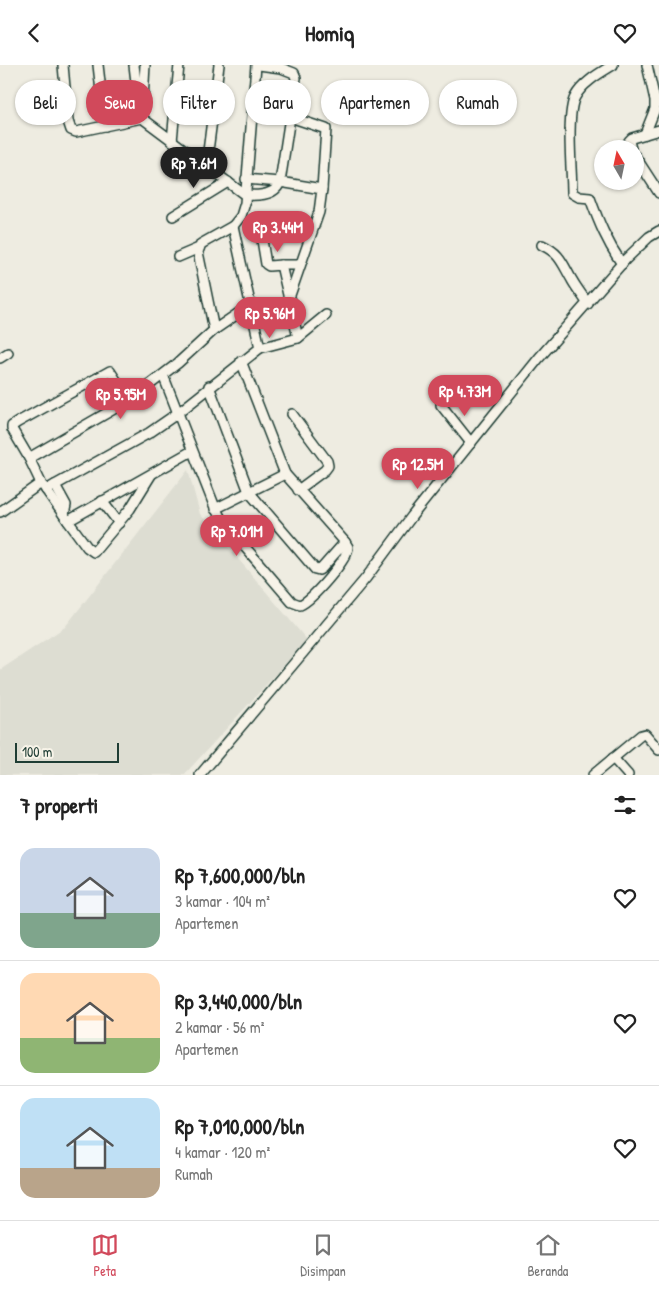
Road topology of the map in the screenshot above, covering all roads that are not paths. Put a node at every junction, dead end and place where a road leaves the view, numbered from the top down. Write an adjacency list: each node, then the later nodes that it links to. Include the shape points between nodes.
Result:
1 (64, 65): 17 (street, via 71,130 76,133)
2 (98, 65): 17 (street)
3 (134, 65): 10 (street)
4 (145, 65): 11 (street)
5 (179, 65): 21 (street)
6 (219, 65): 22 (street)
7 (257, 65): 12 (street, via 294,73); 24 (street)
8 (613, 65): 37 (street, via 595,76 579,92 572,106 572,193 590,198 599,225)
9 (647, 65): 19 (street, via 655,109)
10 (136, 80)
11 (143, 80)
12 (296, 80)
13 (311, 124): 27 (street, via 326,129)
14 (110, 125): 17 (street)
15 (151, 125): 21 (street)
16 (289, 125): 26 (street)
17 (105, 126)
18 (659, 130): 19 (street)
19 (645, 134): 20 (street)
20 (630, 140)
21 (172, 141): 22 (street)
22 (206, 167): 25 (street)
23 (644, 170): 28 (street)
24 (246, 179): 26 (street); 29 (street)
25 (228, 182): 29 (street); 30 (street)
26 (280, 182): 27 (street); 29 (street, via 278,189 273,191)
27 (322, 189): 32 (street)
28 (659, 193)
29 (245, 195): 31 (street, via 241,216)
30 (173, 216)
31 (233, 227): 35 (street); 42 (street)
32 (313, 229): 38 (street, via 290,226 261,234 266,264); 39 (street)
33 (659, 231): 37 (street)
34 (542, 245): 41 (street, via 560,258)
35 (199, 247): 36 (street); 44 (street)
36 (178, 257)
37 (622, 264): 41 (street)
38 (281, 265): 39 (street); 40 (street)
39 (300, 265): 40 (street)
40 (289, 298): 45 (street)
41 (588, 304): 54 (street, via 539,358)
42 (250, 306): 44 (street); 46 (street)
43 (326, 315): 45 (street)
44 (214, 330): 48 (street)
45 (298, 338): 46 (street)
46 (260, 348): 47 (street)
47 (241, 361): 49 (street); 58 (street)
48 (163, 375): 50 (street); 52 (street)
49 (209, 386): 52 (street); 62 (street)
50 (129, 401): 56 (street); 56 (street, via 110,371 18,422 12,429)
51 (441, 405): 54 (street)
52 (178, 413): 55 (street); 59 (street, via 149,433)
53 (292, 414): 61 (street, via 328,466)
54 (471, 443): 71 (street, via 366,578)
55 (192, 451): 57 (street); 64 (street)
56 (29, 458): 60 (street)
57 (151, 474): 63 (street); 67 (street)
58 (285, 474): 61 (street); 62 (street)
59 (55, 485): 60 (street); 66 (street, via 66,505)
60 (43, 486): 65 (street); 66 (street)
61 (298, 490): 68 (street)
62 (249, 492): 64 (street); 68 (street, via 315,569 322,568)
63 (102, 501): 66 (street); 67 (street)
64 (216, 509): 68 (street, via 221,519 297,605 307,602 335,570 348,551)
65 (0, 512)
66 (66, 518): 67 (street, via 94,552)
67 (119, 523)
68 (345, 543)
69 (659, 750): 70 (street, via 645,734)
70 (613, 758): 72 (street); 73 (street)
71 (200, 775)
72 (593, 775)
73 (628, 775)

